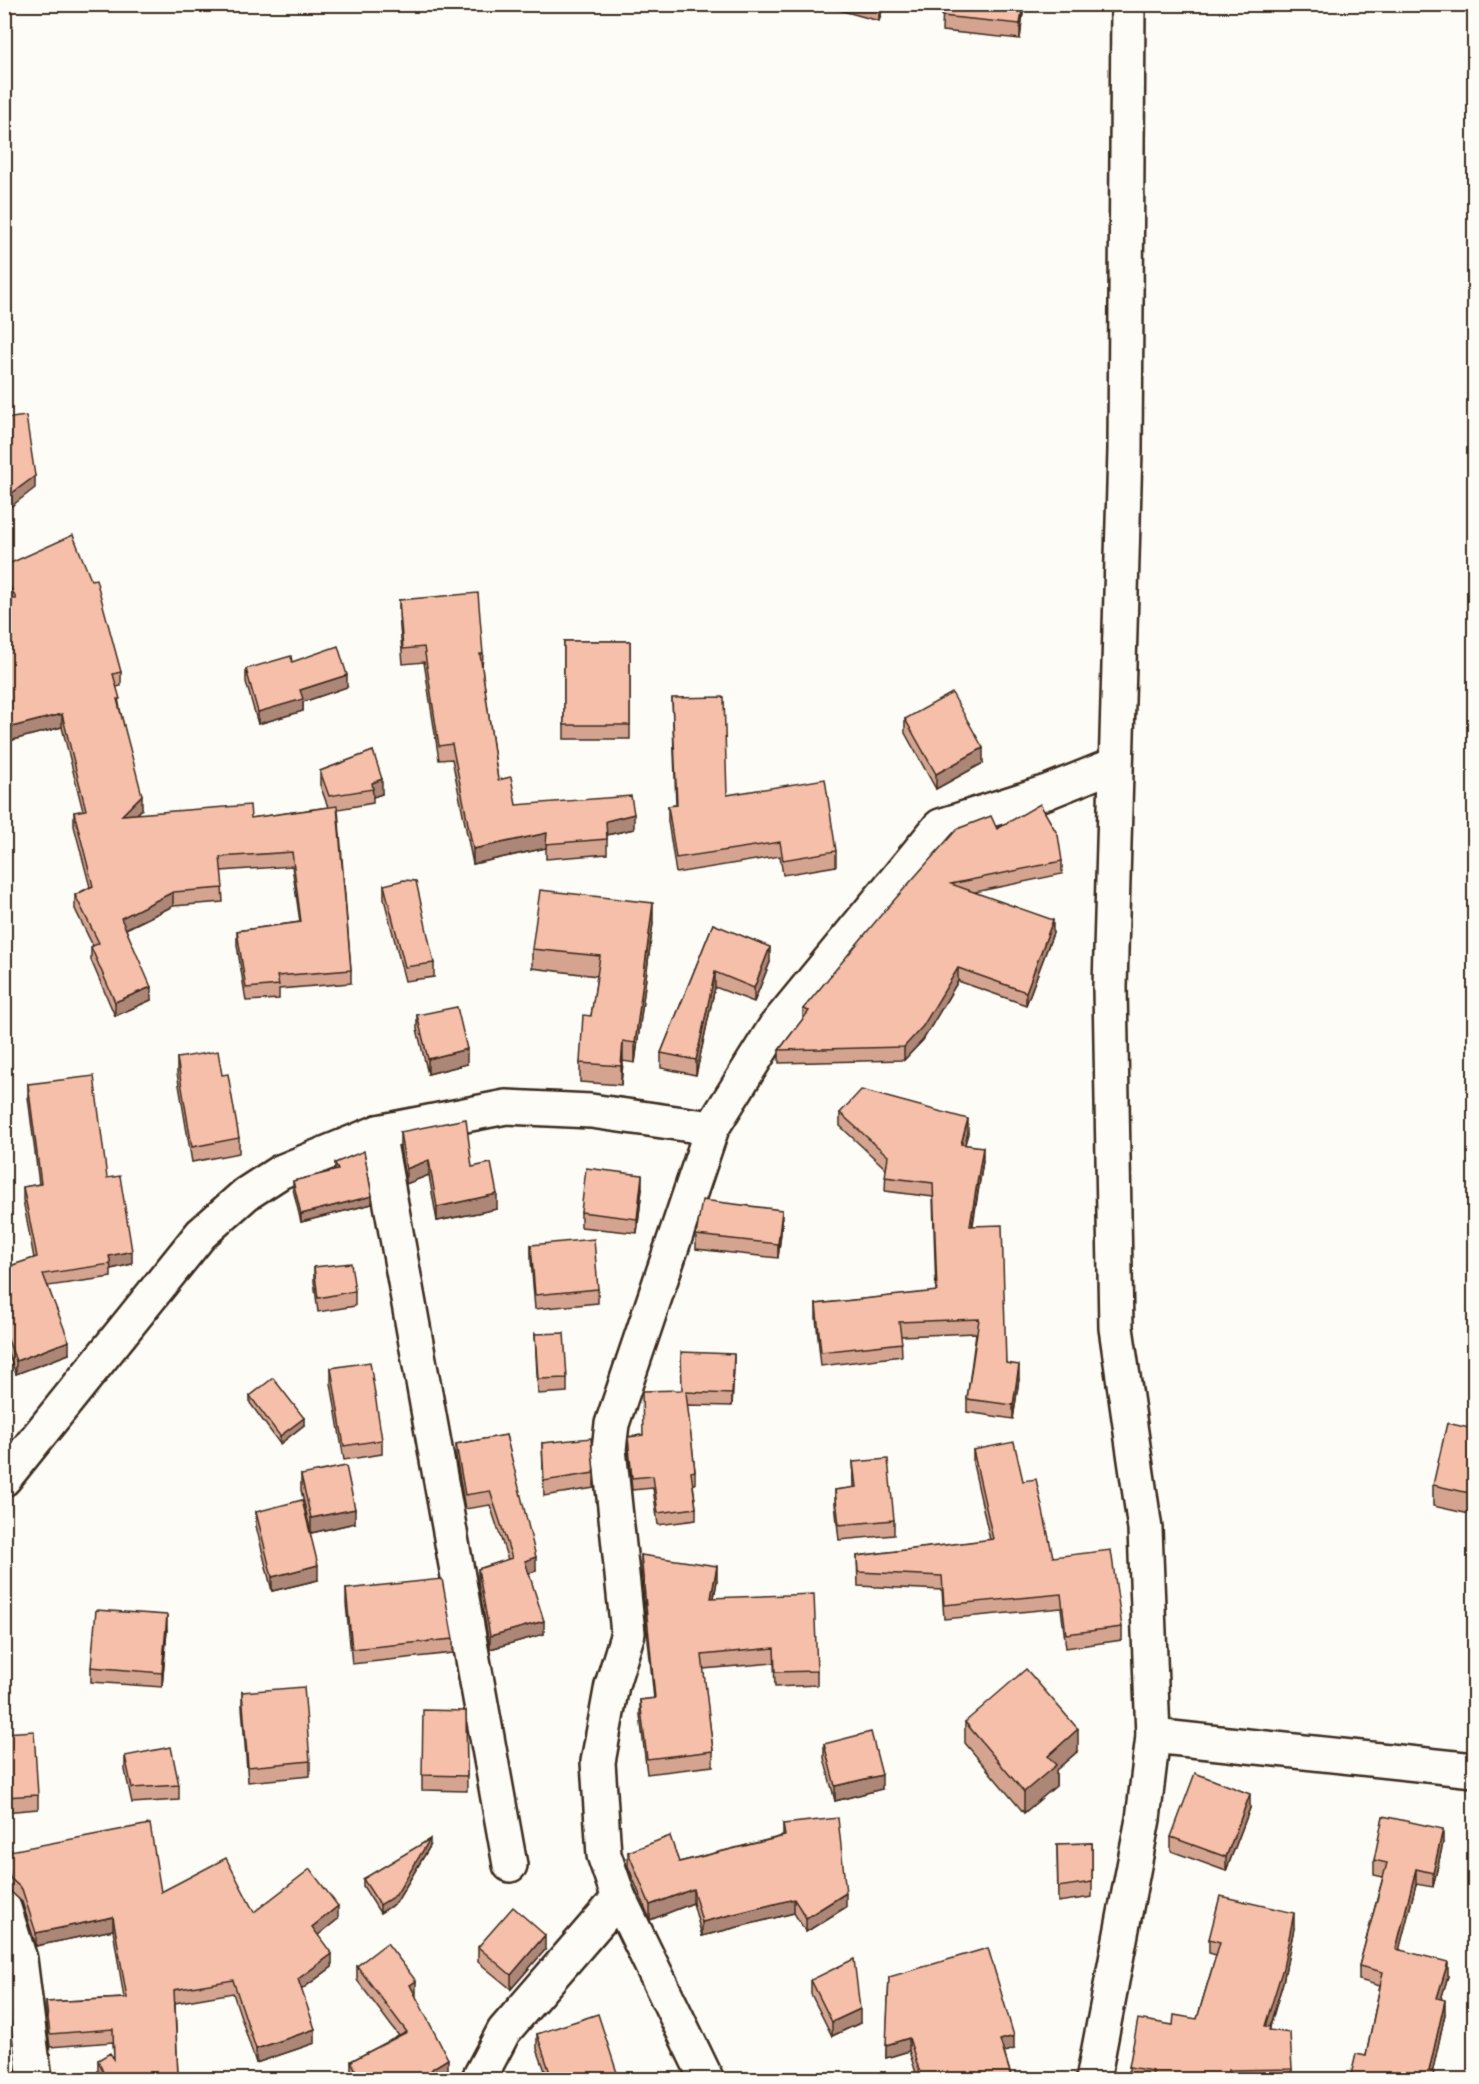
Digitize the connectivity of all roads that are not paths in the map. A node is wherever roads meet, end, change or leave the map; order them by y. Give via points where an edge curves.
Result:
1 (1128, 4) edge
2 (1114, 765) junction
3 (712, 1128) junction
4 (378, 1132) junction
5 (4, 1479) edge
6 (1153, 1736) junction
7 (1474, 1770) edge
8 (510, 1865) dead end
9 (619, 1898) junction
10 (4, 1908) edge
11 (35, 2079) edge
12 (478, 2079) edge
13 (707, 2079) edge
14 (1093, 2079) edge

1 - 2 street via 1125,450
2 - 3 street via 1047,792 940,826 775,1027
2 - 6 street via 1110,987 1116,1328 1144,1529
3 - 4 street via 591,1111 506,1107
3 - 9 street via 612,1424 609,1449 628,1633 612,1685 598,1762 604,1856
4 - 5 street via 280,1172 246,1194 201,1234
4 - 8 street
6 - 7 street
6 - 14 street via 1143,1820
9 - 12 street via 510,2024
9 - 13 street
10 - 11 street via 20,1959

